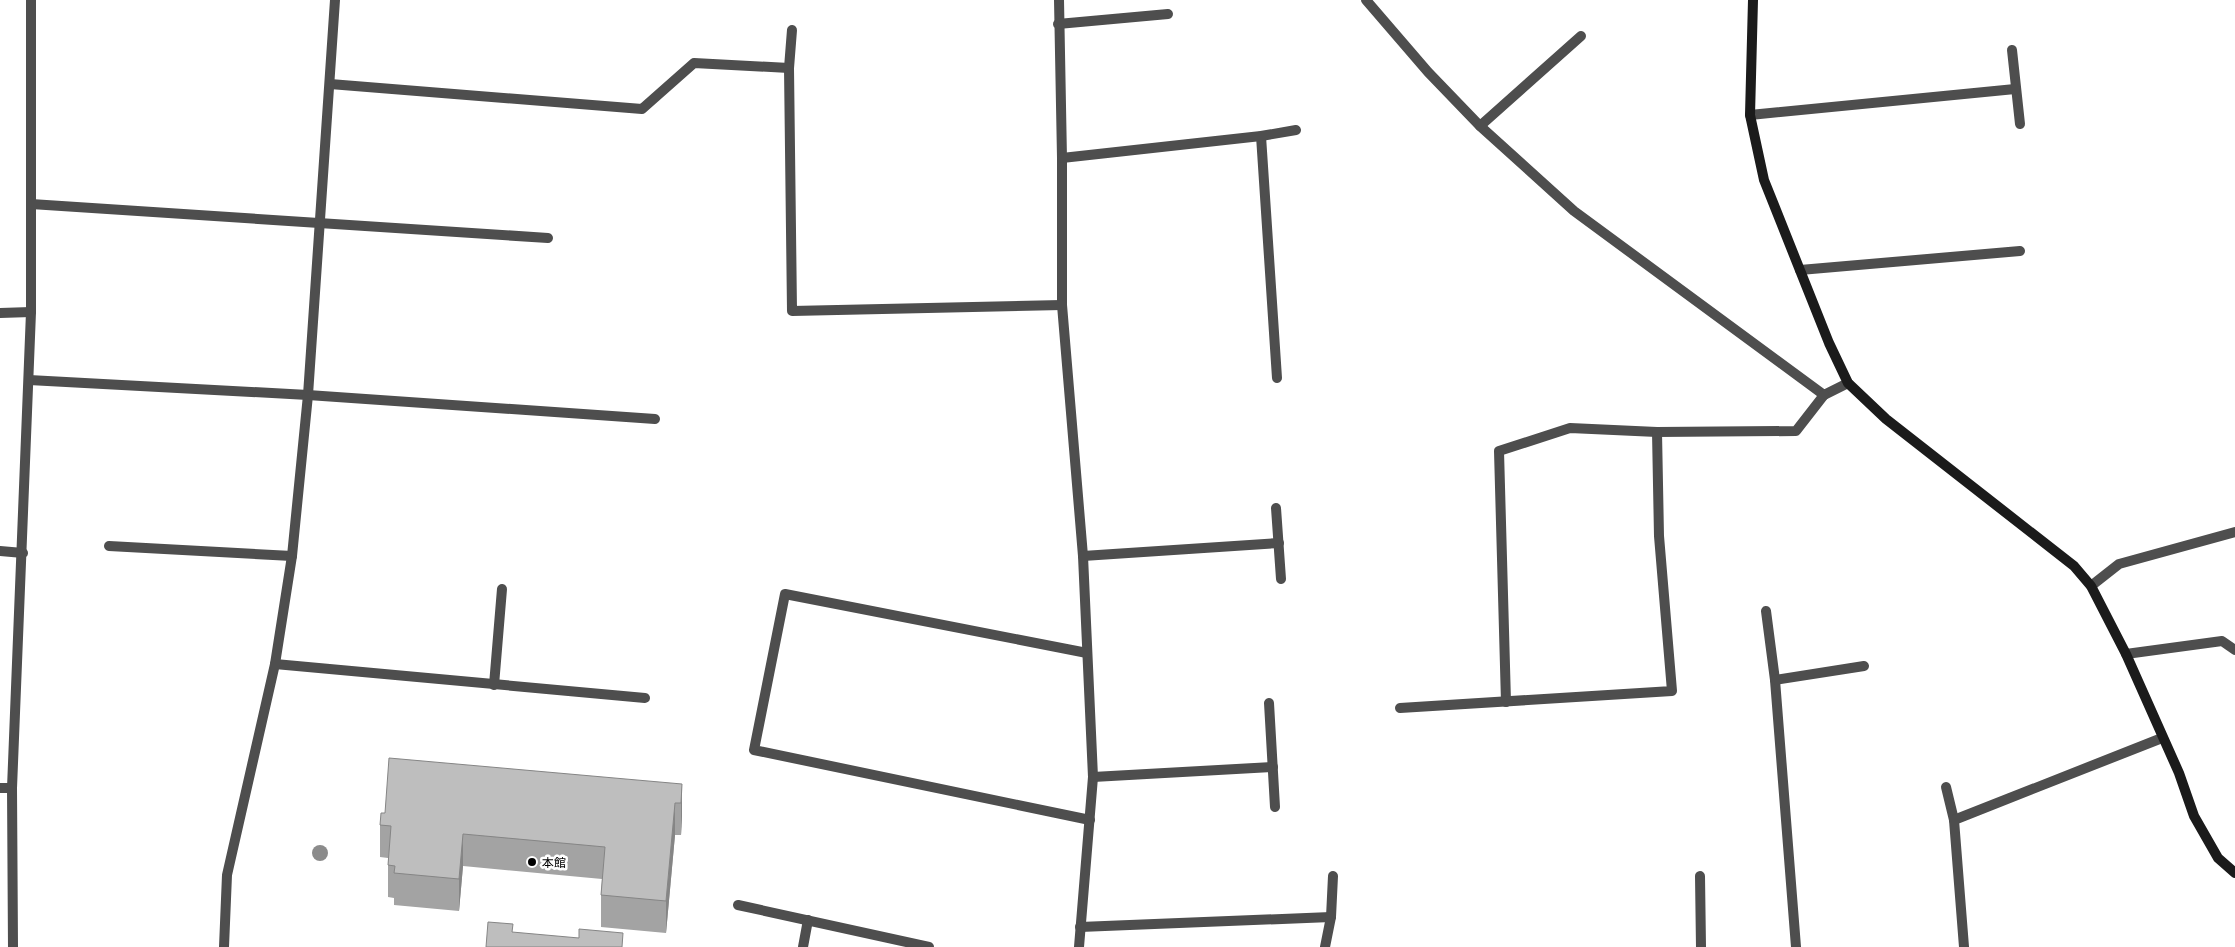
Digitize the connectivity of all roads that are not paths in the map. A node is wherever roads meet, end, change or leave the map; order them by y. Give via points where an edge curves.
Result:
1 (32, 0) edge
2 (335, 0) edge
3 (1059, 0) edge
4 (1366, 0) edge
5 (1752, 0) edge
6 (1168, 14) dead end
7 (1058, 24) junction
8 (792, 30) dead end
9 (1581, 36) dead end
10 (2012, 50) dead end
11 (789, 68) junction
12 (330, 84) junction
13 (2015, 89) junction
14 (1750, 115) junction
15 (2020, 124) dead end
16 (1480, 126) junction
17 (1296, 130) dead end
18 (1261, 136) junction
19 (1062, 158) junction
20 (31, 204) junction
21 (320, 222) junction
22 (548, 238) dead end
23 (2020, 251) dead end
24 (1800, 270) junction
25 (1062, 305) junction
26 (31, 312) junction
27 (0, 313) edge
28 (1277, 378) dead end
29 (29, 380) junction
30 (1848, 383) junction
31 (308, 395) junction
32 (1824, 395) junction
33 (655, 419) dead end
34 (1657, 432) junction
35 (1276, 508) dead end
36 (2235, 532) edge
37 (1278, 543) junction
38 (109, 546) dead end
39 (0, 551) edge
40 (23, 553) junction
41 (292, 556) junction
42 (1083, 556) junction
43 (1281, 578) dead end
44 (2091, 586) junction
45 (502, 589) dead end
46 (1766, 611) dead end
47 (2235, 650) edge
48 (1087, 653) junction
49 (2126, 654) junction
50 (275, 664) junction
51 (1864, 666) dead end
52 (1775, 680) junction
53 (494, 684) junction
54 (645, 698) dead end
55 (1506, 702) junction
56 (1269, 703) dead end
57 (1400, 708) dead end
58 (2162, 738) junction
59 (1272, 767) junction
60 (1093, 777) junction
61 (1946, 787) dead end
62 (0, 788) edge
63 (12, 788) junction
64 (1276, 807) dead end
65 (1090, 820) junction
66 (1954, 820) junction
67 (2235, 873) edge
68 (1333, 876) dead end
69 (1700, 876) dead end
70 (738, 906) dead end
71 (1331, 916) junction
72 (808, 920) junction
73 (1080, 927) junction
74 (13, 947) edge
75 (224, 947) edge
76 (803, 947) edge
77 (930, 947) edge
78 (1079, 947) edge
79 (1324, 947) edge
80 (1701, 947) edge
81 (1796, 947) edge
82 (1964, 947) edge

1 - 20 street
2 - 12 street
3 - 7 street
4 - 16 street
5 - 14 street
6 - 7 street
7 - 19 street
8 - 11 street
9 - 16 street
10 - 13 street
11 - 12 street via 694,62 642,109
11 - 25 street via 792,311
12 - 21 street
13 - 14 street
13 - 15 street
14 - 24 street via 1764,180
16 - 32 street via 1574,211
17 - 18 street
18 - 19 street
18 - 28 street
19 - 25 street
20 - 21 street
20 - 26 street
21 - 22 street
21 - 31 street
23 - 24 street
24 - 30 street
25 - 42 street
26 - 27 street
26 - 29 street
29 - 31 street
29 - 40 street
30 - 32 street
30 - 44 street via 1886,419 2074,566
31 - 33 street
31 - 41 street
32 - 34 street via 1796,430
34 - 55 street via 1570,428 1499,451
34 - 55 street via 1659,536 1672,691
35 - 37 street
36 - 44 street via 2120,564
37 - 42 street
37 - 43 street
38 - 41 street
39 - 40 street
40 - 63 street
41 - 50 street
42 - 48 street
44 - 49 street
45 - 53 street
46 - 52 street
47 - 49 street via 2222,641
48 - 60 street
48 - 65 street via 785,594 754,750
49 - 58 street
50 - 53 street
50 - 75 street via 227,875
51 - 52 street
52 - 81 street
53 - 54 street
55 - 57 street
56 - 59 street
58 - 66 street
58 - 67 street via 2194,816 2218,858
59 - 60 street
59 - 64 street
60 - 65 street
61 - 66 street
62 - 63 street
63 - 74 street
65 - 73 street
66 - 82 street
68 - 71 street
69 - 80 street
70 - 72 street
71 - 73 street
71 - 79 street
72 - 76 street
72 - 77 street
73 - 78 street

